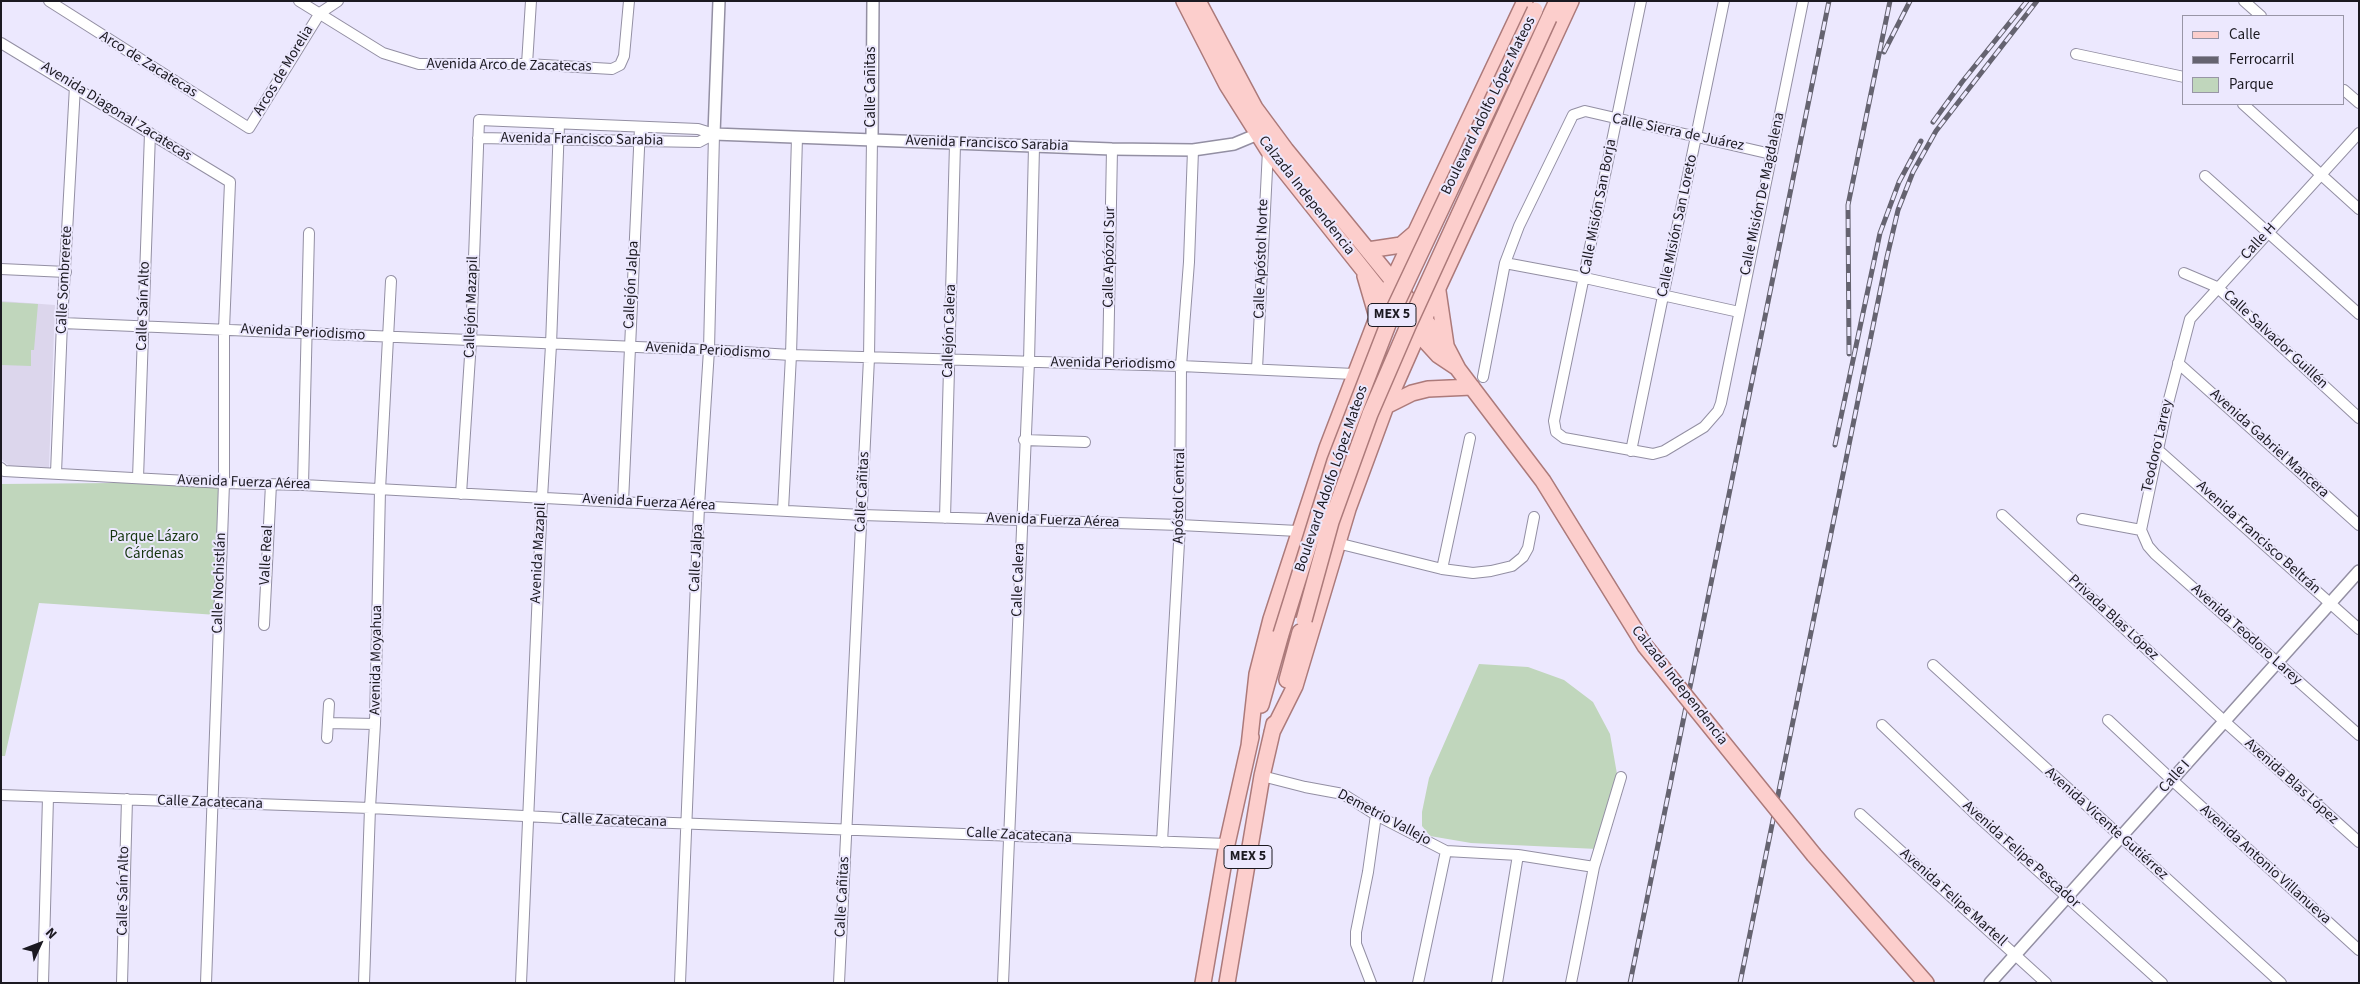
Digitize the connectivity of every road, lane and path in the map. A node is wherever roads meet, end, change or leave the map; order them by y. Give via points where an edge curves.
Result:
1 (48, 1) edge
2 (299, 1) edge
3 (338, 1) edge
4 (531, 1) edge
5 (629, 1) edge
6 (719, 1) edge
7 (873, 1) edge
8 (1184, 1) edge
9 (1198, 1) edge
10 (1557, 1) edge
11 (1570, 1) edge
12 (1641, 1) edge
13 (1724, 1) edge
14 (1803, 1) edge
15 (2244, 1) edge
16 (1533, 4) edge
17 (320, 13) junction
18 (2260, 15) edge
19 (1, 43) edge
20 (2076, 54) dead end
21 (527, 64) junction
22 (2182, 77) edge
23 (75, 86) junction
24 (2345, 91) edge
25 (2359, 103) edge
26 (2244, 105) edge
27 (479, 120) joint
28 (1616, 120) junction
29 (559, 124) junction
30 (640, 127) junction
31 (249, 128) joint
32 (150, 133) junction
33 (2359, 133) edge
34 (714, 134) junction
35 (1258, 134) junction
36 (797, 137) junction
37 (1696, 137) junction
38 (478, 138) junction
39 (559, 139) junction
40 (872, 139) junction
41 (639, 141) junction
42 (955, 144) junction
43 (1034, 147) junction
44 (1112, 149) junction
45 (1193, 150) junction
46 (1268, 150) junction
47 (1771, 154) junction
48 (2320, 175) junction
49 (2205, 176) dead end
50 (230, 182) joint
51 (2359, 209) edge
52 (2269, 231) junction
53 (1416, 232) junction
54 (309, 233) dead end
55 (1368, 250) junction
56 (1505, 263) junction
57 (1362, 268) junction
58 (1, 269) edge
59 (66, 272) junction
60 (2184, 273) dead end
61 (1585, 278) junction
62 (1393, 280) junction
63 (391, 282) dead end
64 (2217, 287) junction
65 (1438, 288) junction
66 (1664, 295) junction
67 (1385, 298) junction
68 (1739, 312) junction
69 (2359, 314) edge
70 (1377, 317) junction
71 (1425, 319) junction
72 (62, 323) junction
73 (144, 326) junction
74 (224, 329) junction
75 (308, 332) junction
76 (1418, 334) junction
77 (387, 336) junction
78 (471, 341) junction
79 (551, 345) junction
80 (1446, 346) junction
81 (629, 348) junction
82 (709, 350) junction
83 (791, 356) junction
84 (869, 358) junction
85 (950, 358) junction
86 (1029, 362) junction
87 (2178, 363) junction
88 (1108, 364) junction
89 (1181, 366) junction
90 (1258, 369) junction
91 (1458, 369) junction
92 (1354, 374) junction
93 (1477, 382) junction
94 (1386, 406) junction
95 (1554, 413) joint
96 (2359, 418) edge
97 (1470, 438) dead end
98 (1024, 440) junction
99 (1085, 442) dead end
100 (2157, 449) junction
101 (1631, 451) junction
102 (1, 468) edge
103 (56, 473) junction
104 (138, 478) junction
105 (224, 483) junction
106 (271, 484) junction
107 (303, 485) junction
108 (380, 490) junction
109 (461, 494) junction
110 (542, 498) junction
111 (624, 502) junction
112 (699, 506) junction
113 (783, 510) junction
114 (862, 515) junction
115 (2002, 515) dead end
116 (1534, 517) dead end
117 (945, 518) junction
118 (2082, 519) dead end
119 (1022, 520) junction
120 (2359, 524) edge
121 (1180, 525) junction
122 (2141, 530) junction
123 (1298, 532) junction
124 (1337, 543) junction
125 (1442, 569) junction
126 (2359, 571) edge
127 (2330, 603) junction
128 (264, 625) dead end
129 (2359, 629) edge
130 (2277, 662) junction
131 (1932, 665) dead end
132 (330, 704) dead end
133 (2108, 720) dead end
134 (2224, 721) junction
135 (328, 723) junction
136 (375, 724) junction
137 (1882, 725) dead end
138 (1272, 732) junction
139 (2359, 735) edge
140 (327, 738) dead end
141 (1249, 746) junction
142 (1262, 776) junction
143 (1621, 777) dead end
144 (2172, 780) junction
145 (1, 795) edge
146 (48, 797) junction
147 (127, 799) junction
148 (212, 803) junction
149 (370, 808) junction
150 (1860, 814) dead end
151 (1376, 815) junction
152 (527, 818) junction
153 (685, 823) junction
154 (846, 830) junction
155 (1008, 835) junction
156 (2121, 836) junction
157 (1162, 842) junction
158 (2359, 842) edge
159 (1228, 844) junction
160 (1446, 850) junction
161 (1518, 855) junction
162 (1594, 867) junction
163 (2067, 897) junction
164 (2359, 950) edge
165 (2015, 955) junction
166 (43, 983) edge
167 (122, 983) edge
168 (206, 983) edge
169 (364, 983) edge
170 (521, 983) edge
171 (680, 983) edge
172 (839, 983) edge
173 (1003, 983) edge
174 (1203, 983) edge
175 (1227, 983) edge
176 (1371, 983) edge
177 (1418, 983) edge
178 (1497, 983) edge
179 (1571, 983) edge
180 (1926, 983) edge
181 (1990, 983) edge
182 (2046, 983) edge
183 (2162, 983) edge
184 (2281, 983) edge

1 - 31 street, Arco de Zacatecas
2 - 17 street
3 - 17 street
4 - 21 street
5 - 21 street, Avenida Arco de Zacatecas via 624,56 620,65 612,69
6 - 34 street
7 - 40 street, Calle Cañitas
8 - 35 main road, Calzada Independencia via 1227,85
9 - 55 main road, Calzada Independencia via 1255,108
10 - 138 main road, Boulevard Adolfo López Mateos / MEX 5, bridge via 1370,414 1331,522
11 - 65 main road
12 - 28 street, Calle Misión San Borja
13 - 37 street, Calle Misión San Loreto
14 - 47 street, Calle Misión De Magdalena
15 - 18 street
16 - 53 main road
16 - 141 main road, Boulevard Adolfo López Mateos / MEX 5, bridge via 1394,309 1335,461
17 - 21 street, Avenida Arco de Zacatecas via 383,52 419,64
17 - 31 street, Arcos de Morelia
19 - 23 street, Avenida Diagonal Zacatecas
20 - 22 street
23 - 32 street, Avenida Diagonal Zacatecas
23 - 59 street, Calle Sombrerete
24 - 25 street
26 - 48 street
27 - 29 street, Avenida Francisco Sarabia
27 - 38 street, Callejón Mazapil
28 - 37 street, Calle Sierra de Juárez
28 - 56 street, Calle Sierra de Juárez via 1585,111 1570,118
28 - 61 street, Calle Misión San Borja
29 - 30 street, Avenida Francisco Sarabia
29 - 39 street, Avenida Mazapil
30 - 34 street, Avenida Francisco Sarabia via 698,129
30 - 41 street, Callejón Jalpa
32 - 50 street, Avenida Diagonal Zacatecas
32 - 73 street, Calle Saín Alto
33 - 48 street, Calle H
34 - 36 street, Avenida Francisco Sarabia
34 - 41 street, Avenida Francisco Sarabia via 699,142
34 - 82 street, Calle Jalpa
35 - 45 street, Avenida Francisco Sarabia via 1234,144
35 - 46 main road, Calzada Independencia
36 - 40 street, Avenida Francisco Sarabia
36 - 83 street
37 - 47 street, Calle Sierra de Juárez
37 - 66 street, Calle Misión San Loreto
38 - 39 street, Avenida Francisco Sarabia
38 - 78 street, Callejón Mazapil
39 - 41 street, Avenida Francisco Sarabia
39 - 79 street, Avenida Mazapil
40 - 42 street, Avenida Francisco Sarabia
40 - 84 street, Calle Cañitas
41 - 81 street, Callejón Jalpa
42 - 43 street, Avenida Francisco Sarabia
42 - 85 street, Callejón Calera
43 - 44 street, Avenida Francisco Sarabia
43 - 86 street, Calle Calera
44 - 45 street, Avenida Francisco Sarabia
44 - 88 street, Calle Apózol Sur
45 - 89 street, Apóstol Central
46 - 57 main road, Calzada Independencia
46 - 90 street, Calle Apóstol Norte
47 - 68 street, Calle Misión De Magdalena
48 - 51 street
48 - 52 street, Calle H
49 - 52 street
50 - 74 street, Calle Nochistlán
52 - 64 street, Calle H
52 - 69 street
53 - 55 main road via 1400,244
53 - 62 main road
54 - 75 street
55 - 62 main road, Calzada Independencia
56 - 61 street
56 - 93 street
57 - 67 main road, Calzada Independencia
57 - 70 main road
58 - 59 street
59 - 72 street, Calle Sombrerete
60 - 64 street, Calle Salvador Guillén
61 - 66 street
61 - 95 street, Calle Misión San Borja
62 - 67 main road
62 - 71 main road, Calzada Independencia
63 - 77 street, Avenida Moyahua
64 - 87 street, Calle H via 2190,320
64 - 96 street, Calle Salvador Guillén
65 - 71 main road
65 - 80 main road
66 - 68 street
66 - 101 street, Calle Misión San Loreto
67 - 70 main road
67 - 76 main road, Calzada Independencia
68 - 101 street, Calle Misión De Magdalena via 1718,411 1704,427 1659,454
70 - 92 main road
71 - 76 main road
71 - 80 main road, Calzada Independencia
72 - 73 street, Avenida Periodismo
72 - 103 street, Calle Sombrerete
73 - 74 street, Avenida Periodismo
73 - 104 street, Calle Saín Alto
74 - 75 street, Avenida Periodismo
74 - 105 street, Calle Nochistlán
75 - 77 street, Avenida Periodismo
75 - 107 street
76 - 91 main road, Calzada Independencia
76 - 94 main road
77 - 78 street, Avenida Periodismo
77 - 108 street, Avenida Moyahua
78 - 79 street, Avenida Periodismo
78 - 109 street, Callejón Mazapil
79 - 81 street, Avenida Periodismo
79 - 110 street, Avenida Mazapil
80 - 91 main road, Calzada Independencia
81 - 82 street, Avenida Periodismo
81 - 111 street, Callejón Jalpa
82 - 83 street, Avenida Periodismo
82 - 112 street, Calle Jalpa
83 - 84 street, Avenida Periodismo
83 - 113 street
84 - 85 street, Avenida Periodismo
84 - 114 street, Calle Cañitas
85 - 86 street, Avenida Periodismo
85 - 117 street, Callejón Calera
86 - 88 street, Avenida Periodismo
86 - 98 street, Calle Calera
87 - 100 street, Teodoro Larrey
87 - 120 street, Avenida Gabriel Mancera
88 - 89 street, Avenida Periodismo
89 - 90 street, Avenida Periodismo
89 - 121 street, Apóstol Central
90 - 92 street, Avenida Periodismo
91 - 93 main road, Calzada Independencia
92 - 123 main road
93 - 94 main road via 1412,393
93 - 180 main road, Calzada Independencia, bridge via 1543,481 1645,646 1814,855
94 - 124 main road
95 - 101 street, Calle Misión De Magdalena via 1554,428 1564,438
97 - 125 street
98 - 99 street
98 - 119 street, Calle Calera
100 - 122 street, Teodoro Larrey
100 - 127 street, Avenida Francisco Beltrán
102 - 103 street, Avenida Fuerza Aérea via 4,471
103 - 104 street, Avenida Fuerza Aérea
104 - 105 street, Avenida Fuerza Aérea
105 - 106 street, Avenida Fuerza Aérea
105 - 148 street, Calle Nochistlán
106 - 107 street, Avenida Fuerza Aérea
106 - 128 street, Valle Real
107 - 108 street, Avenida Fuerza Aérea
108 - 109 street, Avenida Fuerza Aérea
108 - 136 street, Avenida Moyahua
109 - 110 street, Avenida Fuerza Aérea
110 - 111 street, Avenida Fuerza Aérea
110 - 152 street, Avenida Mazapil
111 - 112 street, Avenida Fuerza Aérea
112 - 113 street, Avenida Fuerza Aérea
112 - 153 street, Calle Jalpa
113 - 114 street, Avenida Fuerza Aérea
114 - 117 street, Avenida Fuerza Aérea
114 - 154 street, Calle Cañitas
115 - 134 street, Privada Blas López
116 - 125 street via 1528,548 1512,566 1472,573
117 - 119 street, Avenida Fuerza Aérea
118 - 122 street
119 - 121 street, Avenida Fuerza Aérea
119 - 155 street, Calle Calera
121 - 123 street, Avenida Fuerza Aérea
121 - 157 street, Apóstol Central
122 - 130 street, Avenida Teodoro Larey via 2155,554
123 - 141 main road via 1257,674
124 - 125 street
124 - 138 main road via 1295,686
126 - 127 street, Calle I
127 - 129 street, Avenida Francisco Beltrán
127 - 130 street, Calle I
130 - 134 street, Calle I
130 - 139 street, Avenida Teodoro Larey
131 - 156 street, Avenida Vicente Gutiérrez
132 - 135 street
133 - 144 street, Avenida Antonio Villanueva
134 - 144 street, Calle I
134 - 158 street, Avenida Blas López
135 - 136 street
135 - 140 street
136 - 149 street, Avenida Moyahua
137 - 163 street, Avenida Felipe Pescador
138 - 142 main road, Boulevard Adolfo López Mateos / MEX 5
141 - 159 main road, Boulevard Adolfo López Mateos / MEX 5
142 - 151 street, Demetrio Vallejo via 1343,794
142 - 175 main road, Boulevard Adolfo López Mateos / MEX 5
143 - 162 street
144 - 156 street, Calle I
144 - 164 street, Avenida Antonio Villanueva
145 - 146 street, Calle Zacatecana
146 - 147 street, Calle Zacatecana
146 - 166 street
147 - 148 street, Calle Zacatecana
147 - 167 street, Calle Saín Alto
148 - 149 street, Calle Zacatecana
148 - 168 street, Calle Nochistlán
149 - 152 street, Calle Zacatecana
149 - 169 street, Avenida Moyahua
150 - 165 street, Avenida Felipe Martell
151 - 160 street, Demetrio Vallejo
151 - 176 street via 1356,932 1356,944
152 - 153 street, Calle Zacatecana
152 - 170 street, Avenida Mazapil
153 - 154 street, Calle Zacatecana
153 - 171 street, Calle Jalpa
154 - 155 street, Calle Zacatecana
154 - 172 street, Calle Cañitas
155 - 157 street, Calle Zacatecana
155 - 173 street, Calle Calera
156 - 163 street, Calle I
156 - 184 street, Avenida Vicente Gutiérrez
157 - 159 street, Calle Zacatecana
159 - 174 main road, Boulevard Adolfo López Mateos / MEX 5
160 - 161 street, Demetrio Vallejo
160 - 177 street, Demetrio Vallejo
161 - 162 street, Demetrio Vallejo
161 - 178 street
162 - 179 street
163 - 165 street, Calle I
163 - 183 street, Avenida Felipe Pescador
165 - 181 street, Calle I
165 - 182 street, Avenida Felipe Martell

